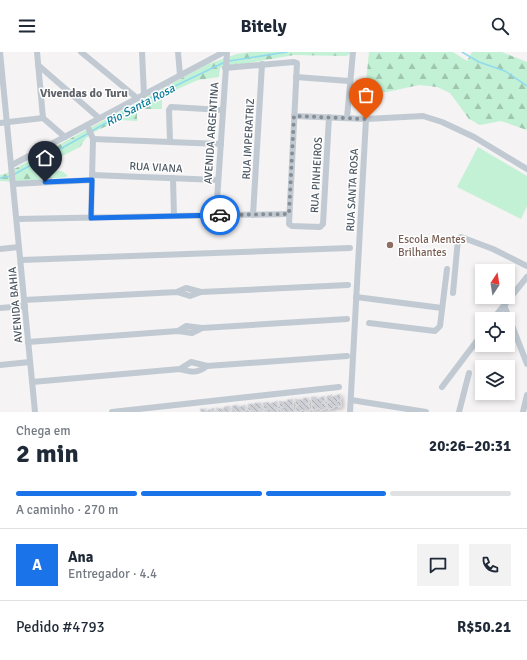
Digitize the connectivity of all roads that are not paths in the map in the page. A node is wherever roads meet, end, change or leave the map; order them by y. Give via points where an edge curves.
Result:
1 (0, 52) edge
2 (37, 52) edge
3 (81, 52) edge
4 (178, 52) edge
5 (353, 52) edge
6 (140, 53) edge
7 (226, 53) edge
8 (262, 64) junction
9 (38, 65) junction
10 (226, 67) junction
11 (180, 75) junction
12 (1, 77) edge
13 (296, 77) junction
14 (349, 81) junction
15 (144, 95) junction
16 (137, 98) junction
17 (223, 110) junction
18 (294, 116) junction
19 (329, 117) junction
20 (43, 118) junction
21 (99, 118) junction
22 (347, 118) junction
23 (366, 119) junction
24 (7, 122) junction
25 (0, 123) edge
26 (88, 126) junction
27 (65, 137) junction
28 (93, 138) junction
29 (170, 142) junction
30 (221, 144) junction
31 (12, 168) junction
32 (527, 169) edge
33 (92, 178) junction
34 (173, 178) junction
35 (218, 180) junction
36 (13, 182) junction
37 (289, 214) junction
38 (216, 215) junction
39 (253, 215) junction
40 (174, 216) junction
41 (91, 218) junction
42 (17, 219) junction
43 (19, 247) junction
44 (350, 248) dead end
45 (0, 249) edge
46 (23, 259) junction
47 (527, 266) edge
48 (448, 269) dead end
49 (527, 277) edge
50 (348, 285) dead end
51 (515, 291) edge
52 (453, 293) dead end
53 (356, 298) junction
54 (26, 302) junction
55 (504, 304) joint
56 (0, 308) edge
57 (442, 308) junction
58 (499, 312) edge
59 (347, 320) dead end
60 (369, 323) dead end
61 (31, 342) junction
62 (475, 343) edge
63 (347, 356) dead end
64 (30, 362) junction
65 (527, 364) edge
66 (0, 365) edge
67 (207, 366) junction
68 (180, 369) junction
69 (469, 373) dead end
70 (34, 382) junction
71 (339, 387) dead end
72 (442, 387) dead end
73 (527, 395) edge
74 (351, 400) junction
75 (35, 412) edge
76 (112, 412) edge
77 (350, 412) edge
78 (426, 412) edge
79 (459, 412) edge
80 (523, 412) edge

1 - 12 street, AVENIDA BAHIA
2 - 9 street
3 - 16 street
4 - 11 street
5 - 14 street
6 - 15 street
7 - 10 street, AVENIDA ARGENTINA
7 - 11 street
8 - 10 street
8 - 13 street via 294,62 297,64
8 - 39 street, RUA IMPERATRIZ
9 - 20 street
9 - 21 street
10 - 17 street, AVENIDA ARGENTINA
11 - 15 street
12 - 24 street, AVENIDA BAHIA
13 - 14 street
13 - 18 street
14 - 22 street
15 - 16 street
16 - 21 street
17 - 29 street via 174,106 170,108
17 - 30 street, AVENIDA ARGENTINA
18 - 19 street
18 - 37 street
19 - 22 street
19 - 37 street, RUA PINHEIROS via 323,224 290,226
20 - 24 street
20 - 27 street
21 - 26 street
22 - 23 street
23 - 32 street via 415,115 432,118 474,137
23 - 53 street, RUA SANTA ROSA
24 - 25 street
24 - 31 street, AVENIDA BAHIA
26 - 27 street
26 - 28 street
27 - 31 street
28 - 29 street
28 - 33 street
29 - 30 street
30 - 35 street, AVENIDA ARGENTINA
31 - 36 street, AVENIDA BAHIA
33 - 34 street, RUA VIANA
33 - 36 street, RUA VIANA
33 - 41 street
34 - 35 street, RUA VIANA
34 - 40 street
35 - 38 street, AVENIDA ARGENTINA
36 - 42 street, AVENIDA BAHIA
37 - 39 street
38 - 39 street
38 - 40 street
40 - 41 street
41 - 42 street
42 - 43 street, AVENIDA BAHIA
43 - 45 street
43 - 46 street, AVENIDA BAHIA
44 - 46 street
46 - 54 street, AVENIDA BAHIA
47 - 52 street via 463,236 459,238
48 - 57 street
49 - 51 street
50 - 54 street via 201,292 190,296 177,292
53 - 57 street
53 - 74 street, RUA SANTA ROSA
54 - 56 street
54 - 61 street, AVENIDA BAHIA
55 - 58 street
55 - 65 street
57 - 60 street via 440,326 435,331
59 - 61 street via 202,328 186,326 178,331
61 - 64 street, AVENIDA BAHIA
62 - 72 street
63 - 67 street
64 - 66 street
64 - 70 street, AVENIDA BAHIA
67 - 68 street via 192,362
67 - 68 street via 193,373
68 - 70 street
69 - 79 street
70 - 75 street, AVENIDA BAHIA
71 - 76 street
73 - 80 street
74 - 77 street, RUA SANTA ROSA
74 - 78 street

